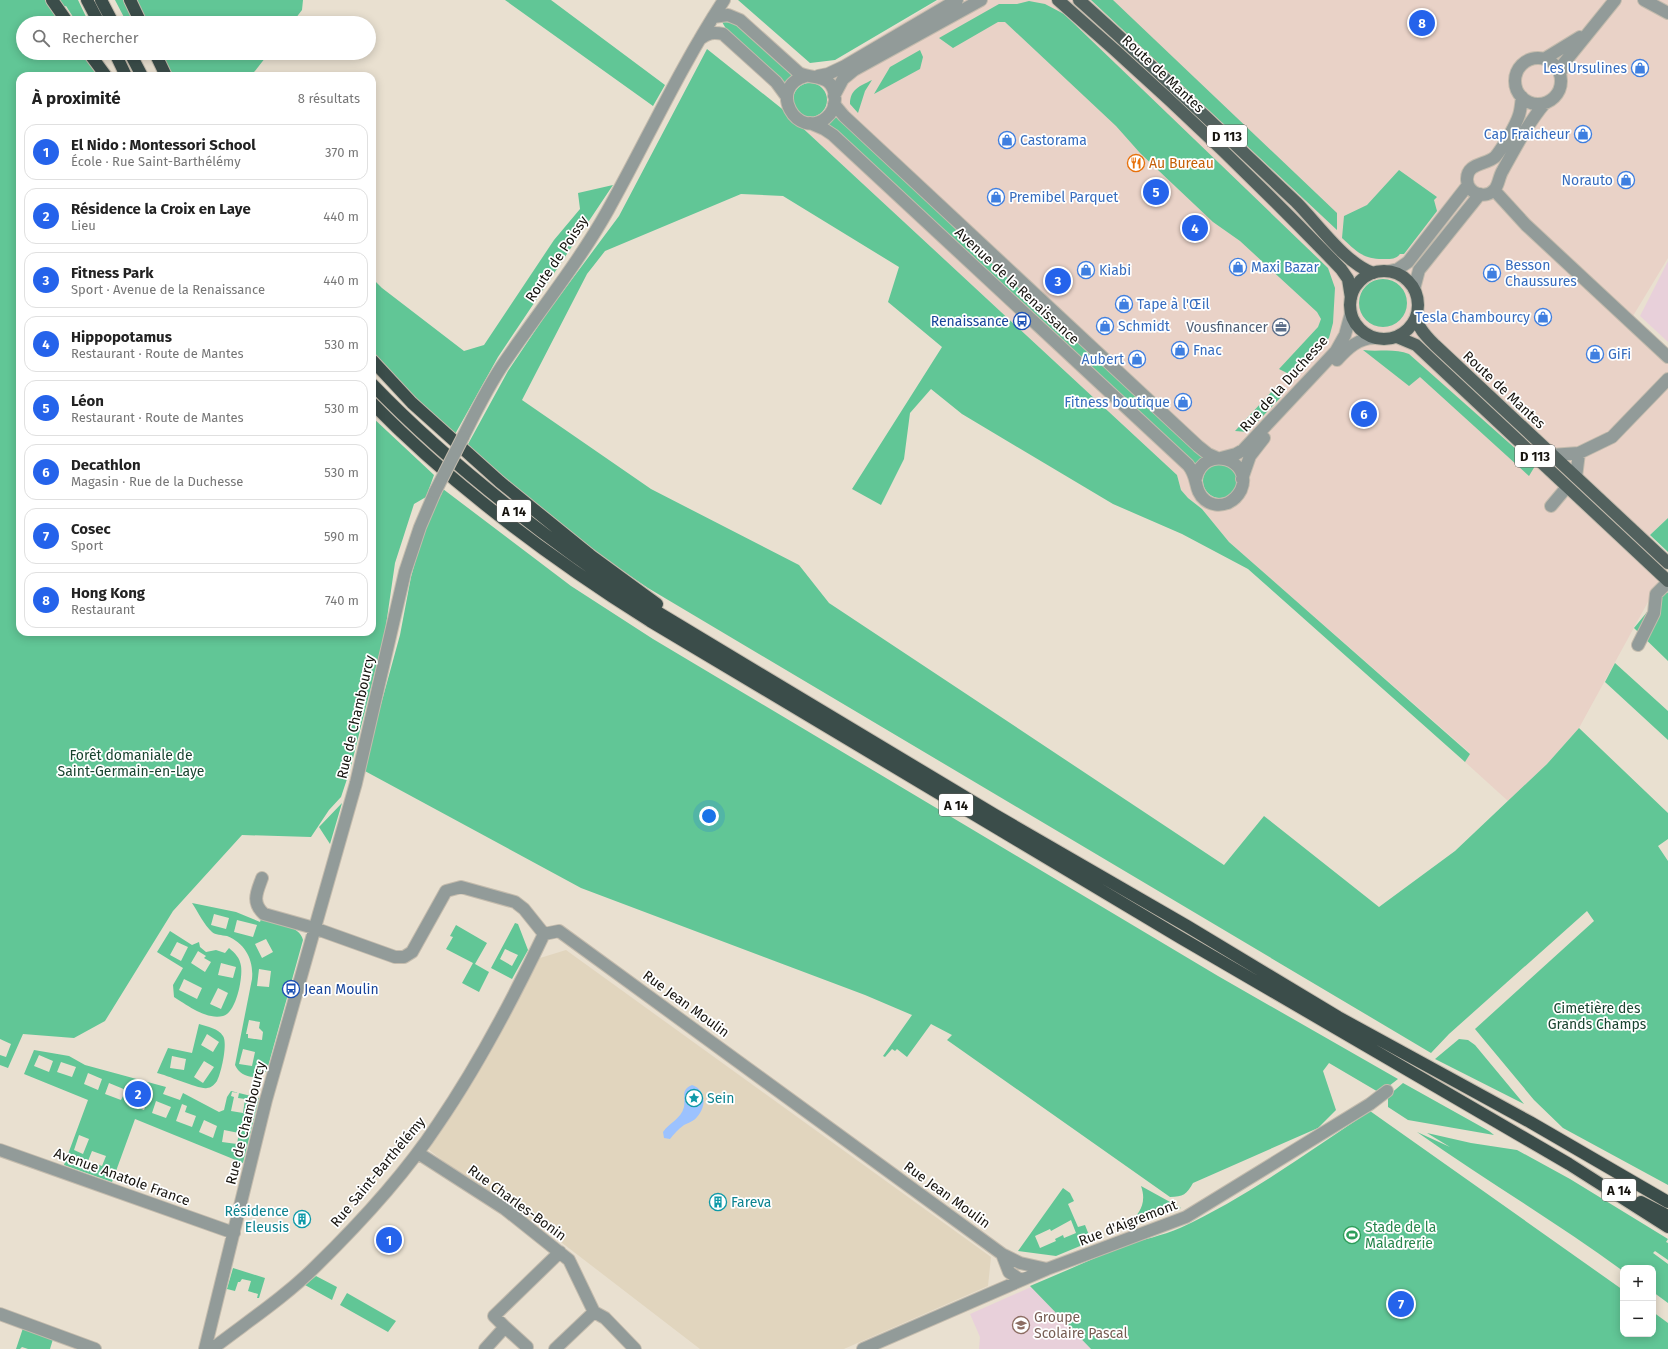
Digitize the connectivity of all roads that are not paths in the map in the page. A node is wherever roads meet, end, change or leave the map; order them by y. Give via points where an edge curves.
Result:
1 (52, 0) edge
2 (88, 0) edge
3 (101, 0) edge
4 (130, 0) edge
5 (724, 0) edge
6 (957, 0) edge
7 (981, 0) edge
8 (1058, 0) edge
9 (1079, 0) edge
10 (1615, 0) edge
11 (1644, 0) edge
12 (1668, 13) edge
13 (63, 16) edge
14 (96, 16) edge
15 (109, 16) edge
16 (138, 16) edge
17 (713, 17) junction
18 (1590, 31) junction
19 (700, 39) junction
20 (1544, 59) junction
21 (94, 60) edge
22 (118, 60) edge
23 (134, 60) edge
24 (158, 60) edge
25 (103, 72) edge
26 (124, 72) edge
27 (140, 72) edge
28 (164, 72) edge
29 (1560, 74) junction
30 (812, 76) junction
31 (787, 97) junction
32 (1522, 97) junction
33 (834, 100) junction
34 (1545, 103) junction
35 (810, 123) junction
36 (1468, 185) junction
37 (1494, 190) junction
38 (1480, 194) junction
39 (1390, 271) junction
40 (1374, 272) junction
41 (1414, 289) junction
42 (1351, 298) junction
43 (1351, 313) junction
44 (1417, 316) junction
45 (1397, 336) junction
46 (1376, 338) junction
47 (1668, 357) edge
48 (376, 364) edge
49 (1668, 379) edge
50 (376, 388) edge
51 (376, 407) edge
52 (1579, 453) junction
53 (1551, 455) junction
54 (1219, 458) junction
55 (1576, 477) junction
56 (1196, 478) junction
57 (1242, 479) junction
58 (1568, 487) junction
59 (436, 492) joint
60 (1551, 506) dead end
61 (1668, 563) edge
62 (1668, 581) edge
63 (671, 620) junction
64 (1638, 645) dead end
65 (262, 878) dead end
66 (314, 928) junction
67 (544, 934) junction
68 (1386, 1091) dead end
69 (1577, 1149) junction
70 (0, 1150) edge
71 (418, 1153) junction
72 (1569, 1164) junction
73 (1668, 1194) edge
74 (1668, 1202) edge
75 (1668, 1216) edge
76 (1668, 1227) edge
77 (234, 1233) junction
78 (560, 1252) junction
79 (1002, 1254) junction
80 (1020, 1263) junction
81 (1047, 1269) junction
82 (1016, 1278) junction
83 (594, 1312) junction
84 (0, 1314) edge
85 (505, 1327) junction
86 (527, 1347) dead end
87 (95, 1349) edge
88 (204, 1349) edge
89 (212, 1349) edge
90 (485, 1349) edge
91 (555, 1349) edge
92 (635, 1349) edge
93 (863, 1349) edge

1 - 13 highway
2 - 14 highway
3 - 15 highway
4 - 16 highway
5 - 17 street, Route de Poissy
6 - 30 street via 845,66 828,74
7 - 33 street via 854,70 843,79
8 - 42 main road, Route de Mantes / D 113 via 1094,30 1283,209 1342,269 1348,279
9 - 40 main road, Route de Mantes / D 113 via 1177,88 1307,213 1351,260 1363,269
10 - 18 street
11 - 12 street
17 - 19 street, Route de Poissy
17 - 30 street via 728,15 740,20 790,66
18 - 20 street
18 - 29 street via 1564,63
19 - 31 street via 716,32 723,34 776,82
19 - 59 street, Route de Poissy, bridge via 608,210 505,361 483,398
20 - 29 street via 1557,67
20 - 32 street via 1530,60 1519,68 1516,82
21 - 25 highway
22 - 26 highway
23 - 27 highway
24 - 28 highway
29 - 34 street via 1561,86 1558,92
30 - 31 street via 793,83
30 - 33 street via 830,85
31 - 35 street via 787,105 793,115 798,120
32 - 34 street via 1532,103
32 - 36 street via 1518,118 1500,150 1490,161 1472,168 1468,175
33 - 35 street via 830,114 824,119
33 - 54 street, Avenue de la Renaissance via 844,116 1198,446
34 - 37 street via 1502,171
35 - 56 street, Avenue de la Renaissance via 833,135 1188,465
36 - 38 street
36 - 39 street via 1408,262
37 - 38 street via 1489,194
37 - 47 street via 1526,225
38 - 41 street via 1419,270
39 - 40 main road
39 - 41 main road via 1404,277
40 - 42 main road via 1357,284
41 - 44 main road via 1418,304
42 - 43 main road
43 - 46 main road via 1360,329
43 - 54 street, Rue de la Duchesse via 1342,342 1310,380 1243,450
44 - 45 main road via 1409,328
44 - 53 main road, Route de Mantes / D 113 via 1419,325 1433,344
45 - 46 main road
45 - 58 main road, D 113 via 1421,350
46 - 57 street, Rue de la Duchesse via 1363,340 1348,348 1327,370 1250,456
48 - 63 highway via 412,403 500,482 590,555 654,601
49 - 52 street via 1612,437
50 - 63 highway, A 14 via 439,449 499,500 589,567
51 - 72 highway, A 14 via 490,510 584,579 630,609 1133,910
52 - 53 street
52 - 55 street
53 - 55 main road, Route de Mantes / D 113
54 - 56 street via 1203,464
54 - 57 street via 1236,465
55 - 61 main road, Route de Mantes / D 113
56 - 57 street via 1197,490 1201,496 1218,505 1236,498
58 - 60 street
58 - 62 main road, D 113
59 - 66 street, Rue de Chambourcy via 420,527 405,572 356,783
62 - 64 street via 1656,594 1654,612
63 - 69 highway, A 14 via 1338,1017
65 - 66 street via 255,899 258,908 264,914
66 - 67 street via 395,957 404,957 412,952 446,891 460,887 515,902 524,908
66 - 77 street, Rue de Chambourcy via 266,1100
67 - 71 street, Rue Saint-Barthélémy via 481,1055
67 - 79 street, Rue Jean Moulin via 559,931
68 - 81 street, Rue d'Aigremont via 1370,1104 1186,1218
69 - 73 highway
69 - 74 highway, A 14
70 - 77 street, Avenue Anatole France
71 - 78 street, Rue Charles-Bonin via 505,1209
71 - 89 street, Rue Saint-Barthélémy via 355,1226 315,1267
72 - 75 highway, A 14
72 - 76 highway
77 - 88 street, Rue de Chambourcy
78 - 83 street, Rue Charles-Bonin via 569,1260
78 - 85 street via 494,1316
79 - 80 street, Rue Jean Moulin
79 - 82 street
80 - 81 street, Rue Jean Moulin via 1033,1268
80 - 82 street
81 - 82 street, Rue d'Aigremont
82 - 93 street, Rue d'Aigremont via 1000,1290
83 - 91 street
83 - 92 street via 605,1318
84 - 87 street
85 - 86 street
85 - 90 street

